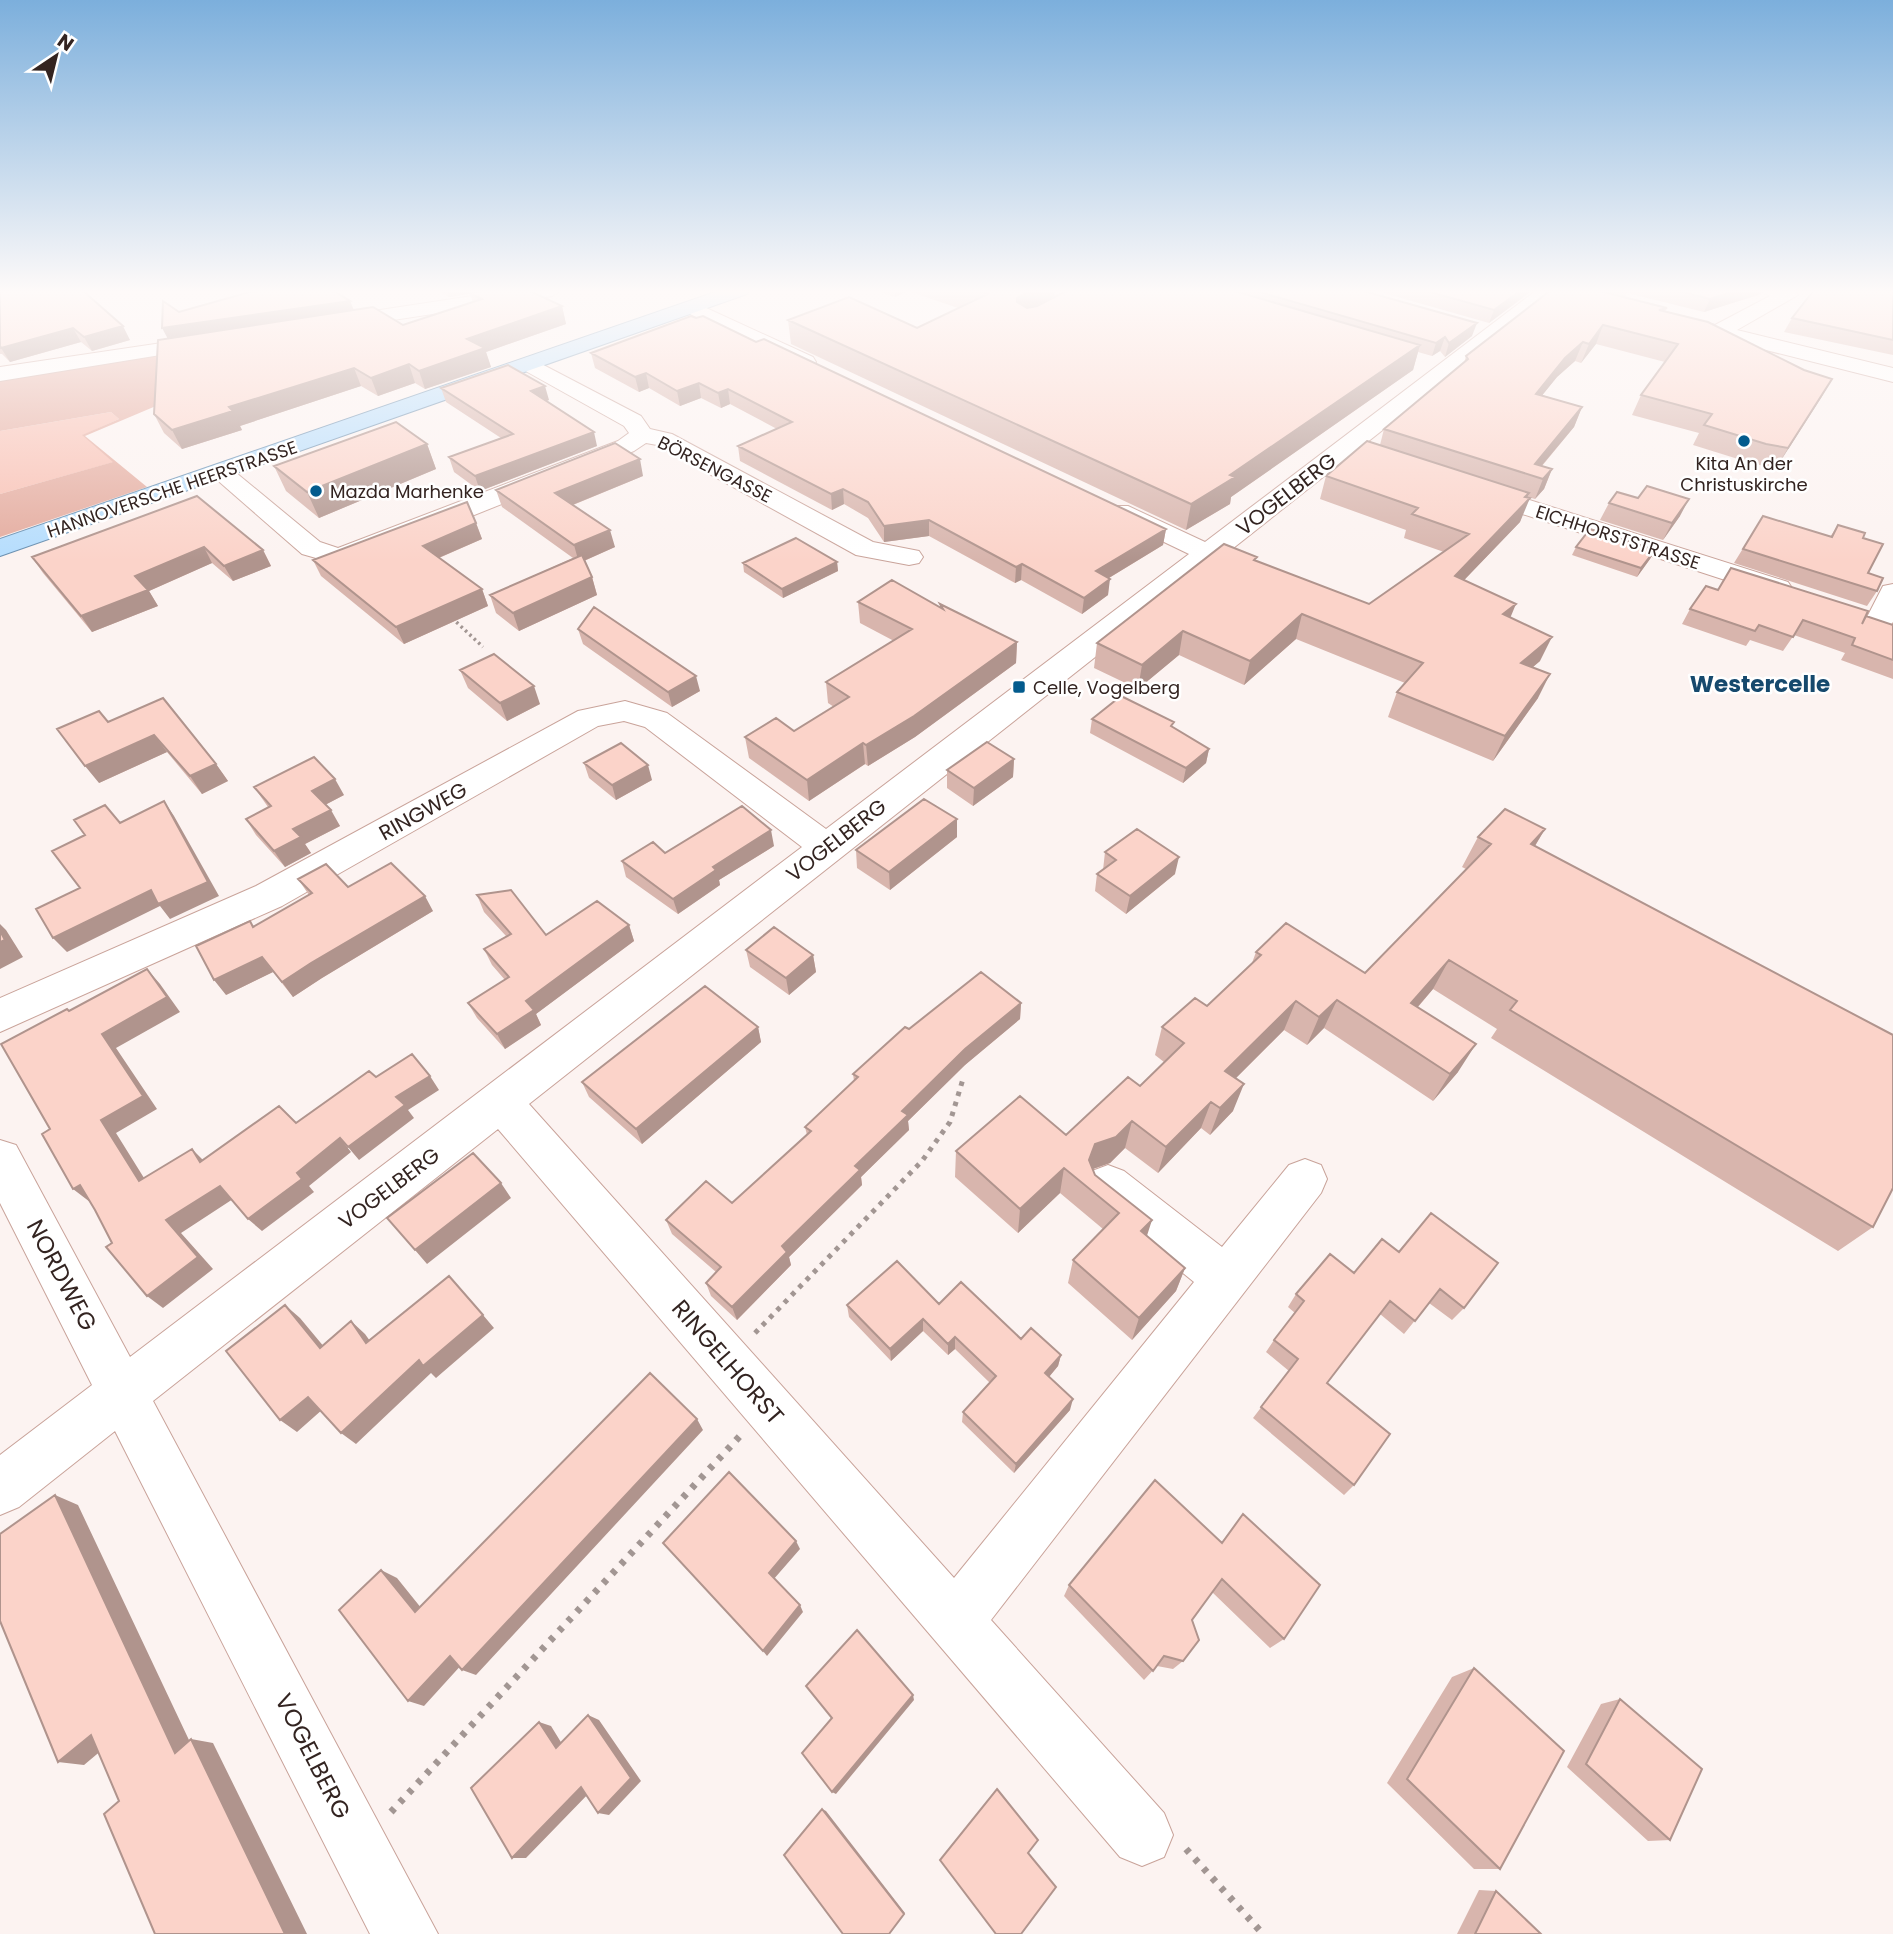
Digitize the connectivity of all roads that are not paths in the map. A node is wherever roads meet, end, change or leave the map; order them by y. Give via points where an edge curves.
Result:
1 (483, 380) edge
2 (559, 380) edge
3 (1431, 380) edge
4 (642, 435) junction
5 (1344, 448) junction
6 (1370, 457) edge
7 (220, 472) junction
8 (1448, 482) edge
9 (1097, 501) edge
10 (0, 548) edge
11 (1209, 554) junction
12 (909, 557) dead end
13 (1893, 592) edge
14 (1801, 596) edge
15 (1875, 620) edge
16 (826, 847) junction
17 (0, 1016) edge
18 (501, 1102) junction
19 (0, 1159) edge
20 (1305, 1179) dead end
21 (1108, 1185) edge
22 (1226, 1279) junction
23 (124, 1391) junction
24 (0, 1488) edge
25 (954, 1622) junction
26 (1142, 1835) road end
27 (405, 1934) edge

1 - 7 main road, HANNOVERSCHE HEERSTRASSE
2 - 4 street, BÖRSENGASSE via 633,421
3 - 5 street, VOGELBERG
4 - 7 street via 575,467 337,556 311,548
4 - 12 street, BÖRSENGASSE via 664,439 865,549
5 - 6 street
5 - 11 street, VOGELBERG
7 - 10 main road, HANNOVERSCHE HEERSTRASSE
8 - 14 street, EICHHORSTSTRASSE
9 - 11 street
11 - 16 street, VOGELBERG
13 - 15 street
16 - 17 street, RINGWEG via 656,720 625,711 589,718 269,896
16 - 18 street, VOGELBERG
18 - 23 street, VOGELBERG
18 - 25 street, RINGELHORST
19 - 23 street, NORDWEG
20 - 22 street
21 - 22 street
22 - 25 street
23 - 24 street, VOGELBERG
23 - 27 street, VOGELBERG
25 - 26 street, RINGELHORST

